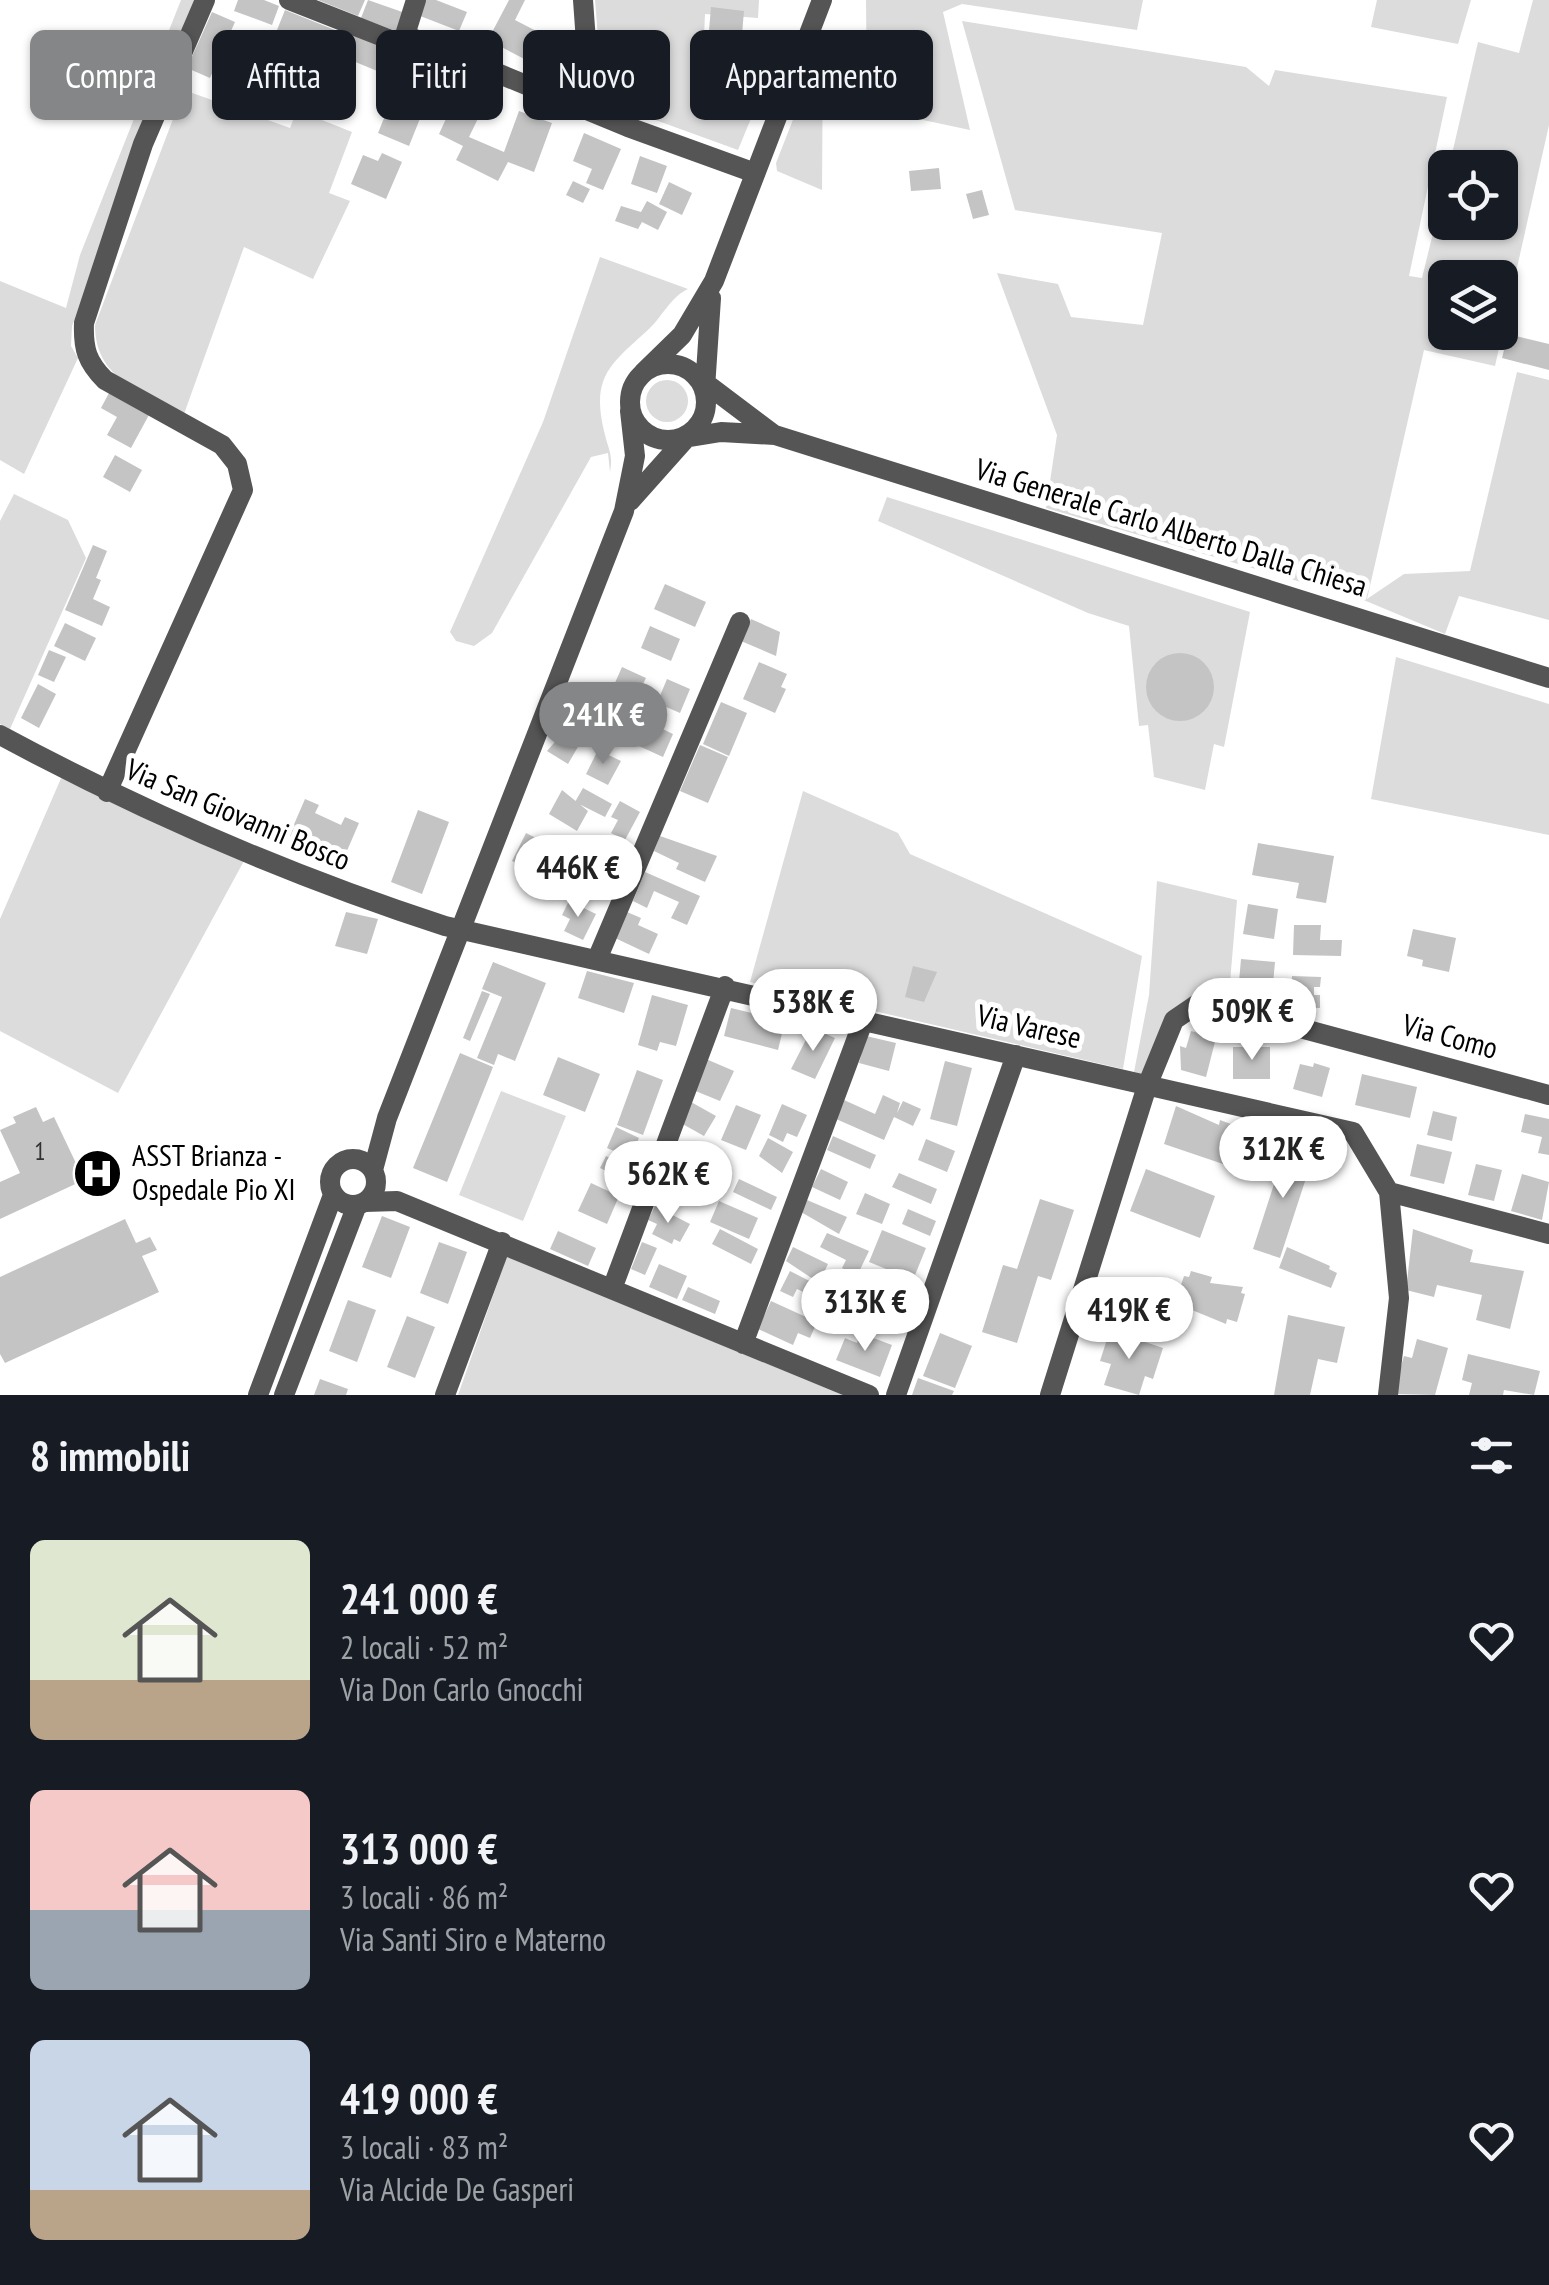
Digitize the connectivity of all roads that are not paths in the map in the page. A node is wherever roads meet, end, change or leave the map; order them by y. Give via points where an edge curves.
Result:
1 (205, 0) edge
2 (288, 0) edge
3 (416, 0) edge
4 (583, 0) edge
5 (822, 0) edge
6 (407, 30) edge
7 (585, 30) edge
8 (376, 34) edge
9 (616, 120) edge
10 (755, 173) junction
11 (714, 281) junction
12 (644, 373) junction
13 (701, 384) junction
14 (630, 411) junction
15 (686, 435) junction
16 (774, 435) junction
17 (624, 511) junction
18 (740, 622) dead end
19 (1549, 678) edge
20 (0, 735) edge
21 (106, 792) junction
22 (461, 930) junction
23 (598, 958) junction
24 (725, 986) junction
25 (864, 1019) junction
26 (1016, 1054) junction
27 (1147, 1086) junction
28 (1549, 1095) edge
29 (386, 1118) junction
30 (349, 1160) junction
31 (374, 1173) junction
32 (1390, 1192) junction
33 (333, 1195) junction
34 (397, 1200) junction
35 (361, 1204) junction
36 (1549, 1234) edge
37 (502, 1242) junction
38 (612, 1289) junction
39 (743, 1344) junction
40 (258, 1395) edge
41 (284, 1395) edge
42 (445, 1395) edge
43 (869, 1395) edge
44 (896, 1395) edge
45 (1050, 1395) edge
46 (1388, 1395) edge

1 - 21 street via 143,144 84,324 83,346 104,380 222,446 237,464 244,490
2 - 8 street
3 - 6 street
4 - 7 street
5 - 10 street
9 - 10 street
10 - 11 street
11 - 12 street via 682,335
11 - 13 street
12 - 13 street via 668,364
12 - 14 street via 632,388
13 - 15 street via 704,415
13 - 16 street, Via Generale Carlo Alberto Dalla Chiesa
14 - 15 street via 649,436
14 - 17 street via 636,446
15 - 16 street, Via Generale Carlo Alberto Dalla Chiesa
15 - 17 street
16 - 19 street, Via Generale Carlo Alberto Dalla Chiesa
17 - 22 street
18 - 23 street
20 - 21 street, Via San Giovanni Bosco
21 - 22 street, Via San Giovanni Bosco via 343,893
22 - 23 street, Via Varese
22 - 29 street
23 - 24 street, Via Varese
24 - 25 street, Via Varese
24 - 38 street
25 - 26 street, Via Varese
25 - 39 street
26 - 27 street, Via Varese
26 - 44 street
27 - 28 street, Via Como via 1174,1020 1196,1006 1226,1008
27 - 32 street, Via Varese via 1353,1132
27 - 45 street, Via Como
29 - 30 street
29 - 31 street
30 - 31 street
30 - 33 street via 330,1176
31 - 34 street
31 - 35 street via 372,1195
32 - 36 street
32 - 46 street via 1399,1298
33 - 35 street
33 - 40 street
34 - 35 street
34 - 37 street
35 - 41 street
37 - 38 street
37 - 42 street
38 - 39 street
39 - 43 street

